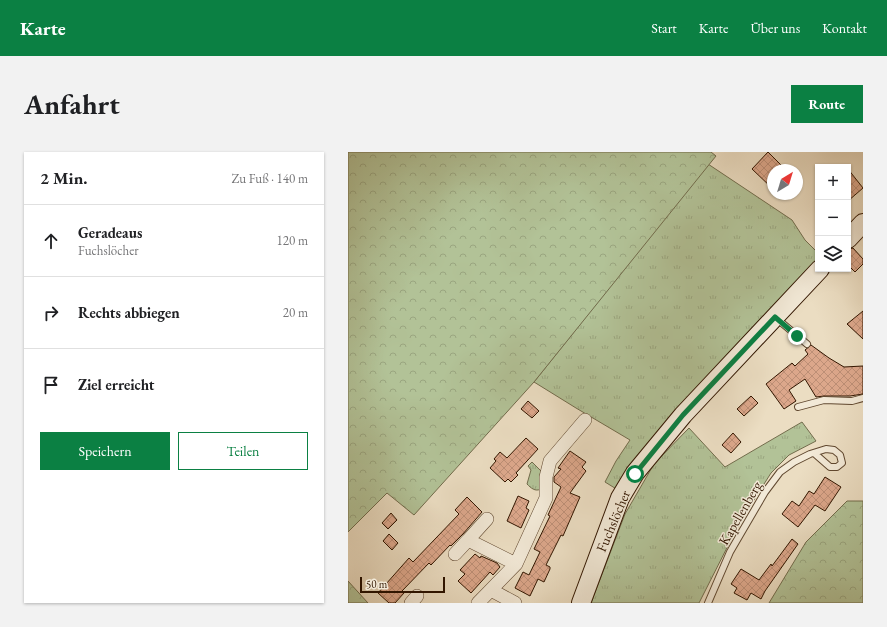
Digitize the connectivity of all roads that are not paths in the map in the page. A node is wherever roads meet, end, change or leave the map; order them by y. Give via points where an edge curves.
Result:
1 (863, 223) edge
2 (851, 236) edge
3 (817, 272) edge
4 (775, 317) junction
5 (807, 344) dead end
6 (863, 398) edge
7 (798, 407) dead end
8 (585, 420) dead end
9 (814, 453) dead end
10 (487, 519) dead end
11 (468, 540) junction
12 (455, 554) dead end
13 (516, 564) junction
14 (491, 590) junction
15 (478, 603) edge
16 (515, 603) edge
17 (581, 603) edge
18 (708, 603) edge

1 - 2 street
3 - 4 street, Fuchslöcher
4 - 5 lane
4 - 17 street, Fuchslöcher via 683,415 635,474 620,498
6 - 7 lane via 852,401 824,400
8 - 13 street via 550,461 546,476 546,498
9 - 18 lane, Kapellenberg via 780,472 769,487 730,552
10 - 11 street
11 - 12 street
11 - 13 street
13 - 14 street
14 - 15 street
14 - 16 street

